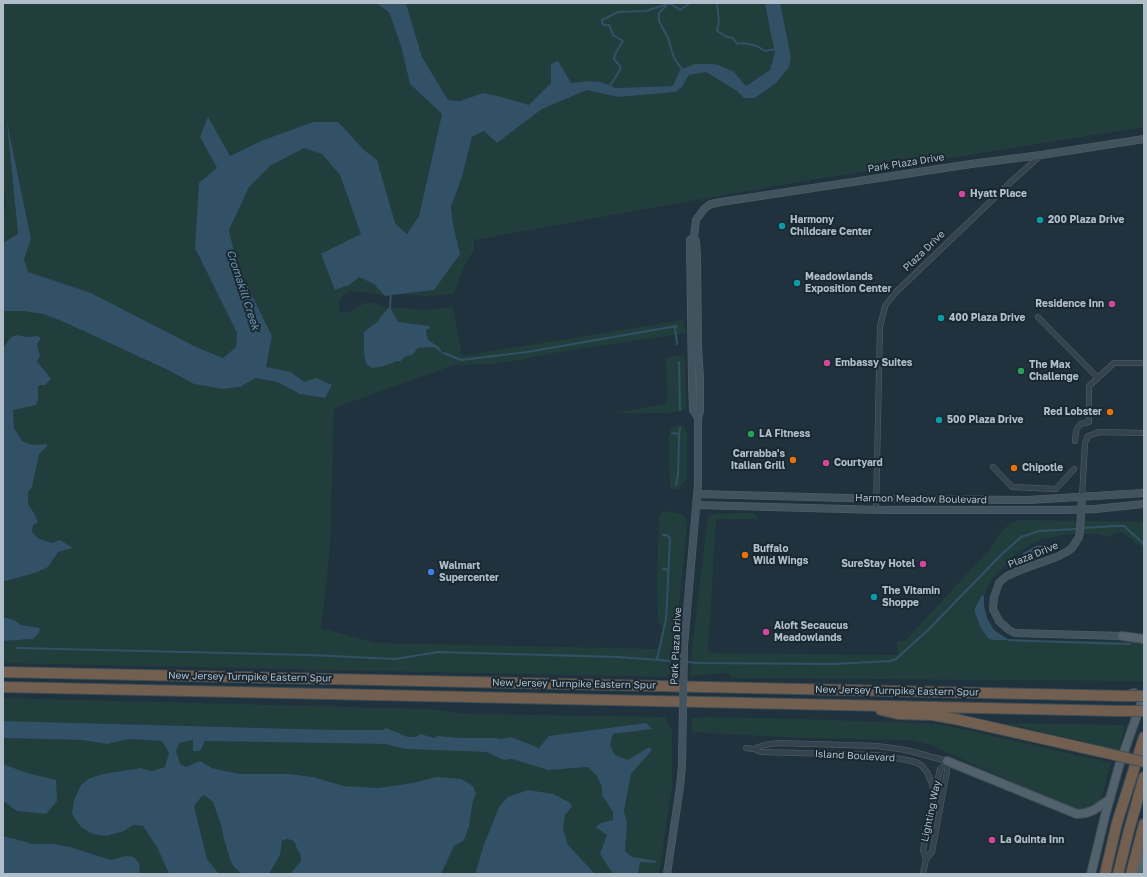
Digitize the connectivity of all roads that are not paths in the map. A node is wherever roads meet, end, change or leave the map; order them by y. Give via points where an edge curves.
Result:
1 (1144, 140) edge
2 (1041, 155) junction
3 (1038, 317) dead end
4 (1144, 363) edge
5 (1098, 378) junction
6 (1144, 433) edge
7 (1075, 441) dead end
8 (993, 467) dead end
9 (1074, 469) dead end
10 (1144, 493) edge
11 (698, 494) junction
12 (1082, 497) junction
13 (876, 499) junction
14 (1144, 504) edge
15 (697, 505) junction
16 (876, 510) junction
17 (1082, 510) junction
18 (1144, 633) edge
19 (1122, 636) junction
20 (1144, 639) edge
21 (3, 672) edge
22 (3, 687) edge
23 (1144, 694) edge
24 (859, 705) junction
25 (1144, 711) edge
26 (1144, 737) edge
27 (746, 748) dead end
28 (754, 749) junction
29 (1144, 762) edge
30 (947, 763) junction
31 (1144, 777) edge
32 (934, 796) junction
33 (1110, 799) junction
34 (1144, 824) edge
35 (1144, 846) edge
36 (926, 859) junction
37 (667, 874) edge
38 (923, 874) edge
39 (1091, 874) edge
40 (1105, 874) edge
41 (1118, 874) edge
42 (1132, 874) edge
43 (1138, 874) edge

1 - 2 street, Park Plaza Drive
2 - 11 street, Park Plaza Drive via 711,204 701,211 696,220 694,237 690,240 694,348 693,410 698,418
2 - 13 street, Plaza Drive via 896,292 885,306 880,327
3 - 5 street
4 - 5 street via 1114,363
5 - 7 street via 1089,386 1089,422 1078,427
6 - 12 street, Plaza Drive via 1099,432 1088,436 1085,443
8 - 9 street via 1012,487 1056,489
10 - 12 street, Harmon Meadow Boulevard
11 - 13 street, Harmon Meadow Boulevard
11 - 15 street, Park Plaza Drive
12 - 13 street, Harmon Meadow Boulevard via 1028,500
12 - 17 street, Plaza Drive
13 - 16 street, Plaza Drive
14 - 17 street, Harmon Meadow Boulevard
15 - 16 street, Harmon Meadow Boulevard
15 - 37 street, Park Plaza Drive, bridge via 684,646 682,765
16 - 17 street, Harmon Meadow Boulevard
17 - 19 street, Plaza Drive via 1079,537 1068,551 1007,576 999,583 993,609 1004,626 1015,633
18 - 19 main road
19 - 20 main road
21 - 23 highway, New Jersey Turnpike Eastern Spur, bridge via 1126,696
22 - 24 highway, New Jersey Turnpike Eastern Spur
23 - 33 main road via 1118,766
24 - 25 highway, New Jersey Turnpike Eastern Spur, bridge
24 - 29 highway, bridge via 898,714 955,719
26 - 40 highway via 1117,823
27 - 28 street, Island Boulevard
28 - 30 street, Island Boulevard via 764,744 779,743 877,746 906,750
28 - 32 street, Island Boulevard via 761,752 876,755 907,760 918,763 927,772
30 - 32 street, Lighting Way via 940,769
30 - 33 main road via 1072,813 1090,812
30 - 36 street, Lighting Way via 932,852
31 - 41 highway
32 - 36 street, Lighting Way via 923,850
33 - 39 main road
34 - 42 highway
35 - 43 main road
36 - 38 street, Lighting Way

